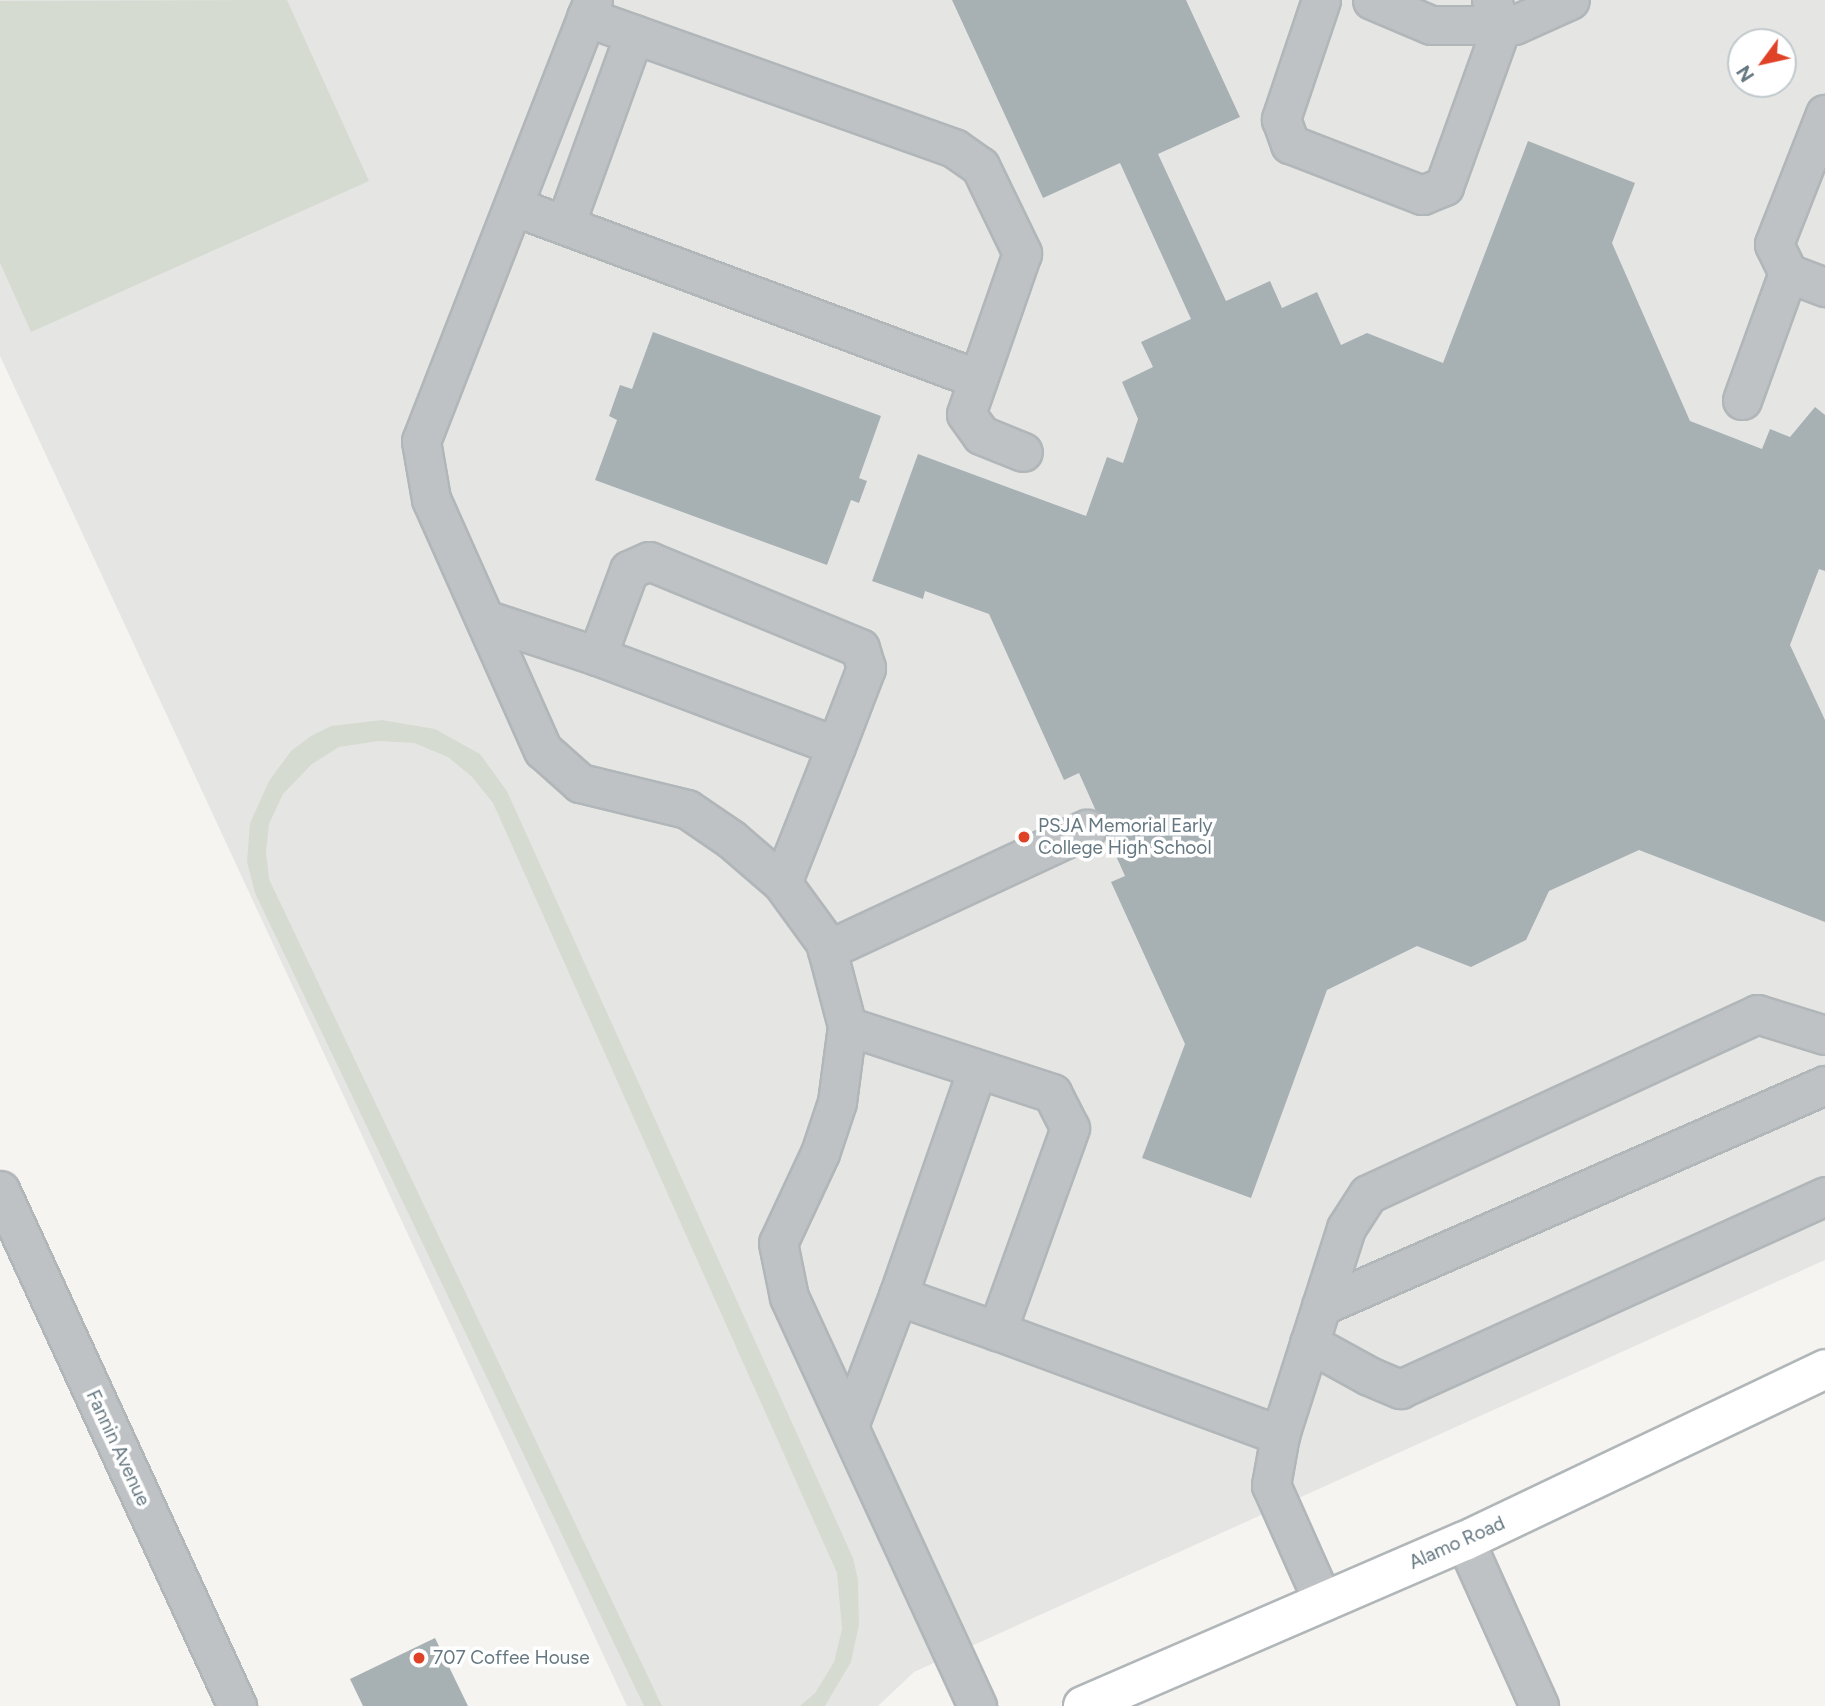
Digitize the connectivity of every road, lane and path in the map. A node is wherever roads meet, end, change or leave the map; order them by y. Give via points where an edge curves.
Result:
1 (1321, 0) edge
2 (1372, 0) edge
3 (1570, 0) edge
4 (590, 8) edge
5 (1496, 13) edge
6 (634, 34) junction
7 (1825, 114) edge
8 (513, 206) junction
9 (565, 225) junction
10 (1788, 273) junction
11 (1825, 287) edge
12 (978, 379) junction
13 (1742, 400) dead end
14 (1023, 452) dead end
15 (485, 619) junction
16 (597, 656) junction
17 (835, 746) junction
18 (1087, 830) dead end
19 (782, 883) junction
20 (827, 950) junction
21 (847, 1026) junction
22 (1825, 1035) edge
23 (977, 1069) junction
24 (1825, 1085) edge
25 (0, 1190) edge
26 (1825, 1196) edge
27 (898, 1296) junction
28 (1321, 1306) junction
29 (997, 1331) junction
30 (1309, 1343) junction
31 (1825, 1369) edge
32 (849, 1426) junction
33 (1280, 1435) junction
34 (1465, 1541) junction
35 (1323, 1602) junction
36 (237, 1706) edge
37 (977, 1706) edge
38 (1083, 1706) edge
39 (1539, 1706) edge

1 - 5 street via 1281,119 1290,144 1422,195 1444,186
2 - 5 street via 1431,25
3 - 5 street via 1514,25
4 - 6 street
4 - 8 street
6 - 9 street
6 - 12 street via 954,148 980,166 1022,254
7 - 10 street via 1774,244
8 - 9 street
8 - 15 street via 421,441 431,499
9 - 12 street
10 - 11 street
10 - 13 street
12 - 14 street via 965,414 981,435
15 - 16 street
15 - 19 street via 543,750 580,783 687,809
16 - 17 street
16 - 17 street via 629,570 649,561 860,648 866,668
17 - 19 street
18 - 20 street
19 - 20 street
20 - 21 street
21 - 23 street
21 - 32 street via 833,1115 778,1243 789,1297
22 - 28 street via 1757,1014 1368,1194 1346,1228
23 - 27 street
23 - 29 street via 1052,1093 1070,1128
24 - 28 street
25 - 36 street, Fannin Avenue
26 - 30 street via 1400,1389
27 - 29 street
27 - 32 street
28 - 30 street
29 - 33 street
30 - 33 street
31 - 34 main road, Alamo Road
32 - 37 street
33 - 35 street via 1271,1485
34 - 35 main road, Alamo Road
34 - 39 street
35 - 38 main road, Alamo Road

